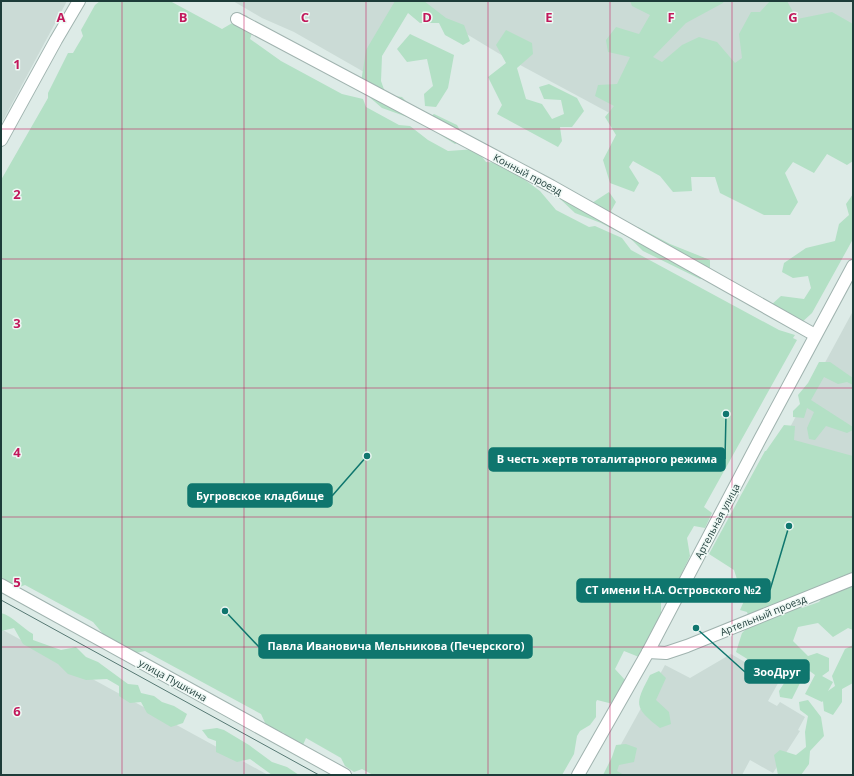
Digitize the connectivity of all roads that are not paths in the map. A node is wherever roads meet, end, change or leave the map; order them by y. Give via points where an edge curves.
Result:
1 (79, 1) edge
2 (237, 19) dead end
3 (1, 140) edge
4 (853, 266) edge
5 (815, 335) junction
6 (853, 579) edge
7 (1, 585) edge
8 (648, 652) junction
9 (345, 775) edge
10 (578, 775) edge

1 - 3 street
2 - 5 street, Конный проезд via 551,186
4 - 5 street, Артельная улица
5 - 8 street, Артельная улица
6 - 8 street, Артельный проезд via 687,646 666,653
7 - 9 street, улица Пушкина
8 - 10 street, Артельная улица

